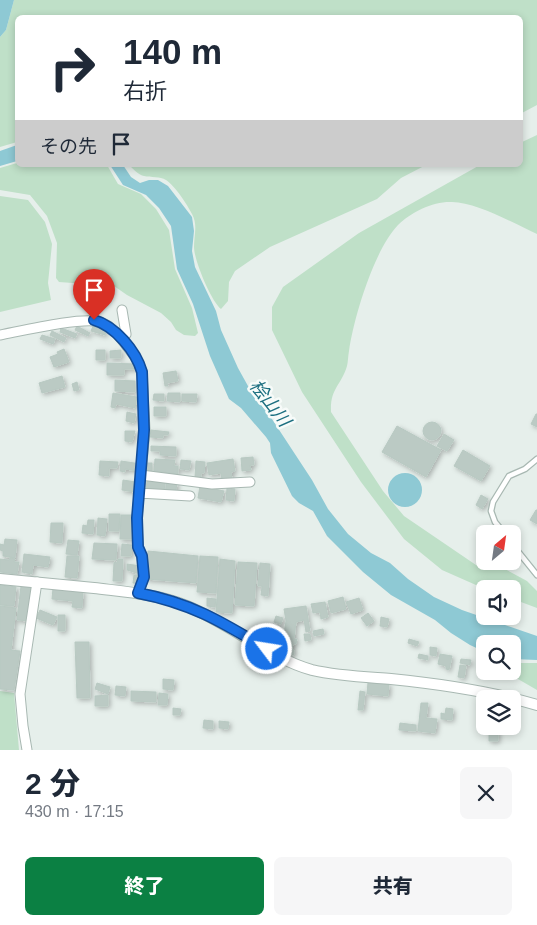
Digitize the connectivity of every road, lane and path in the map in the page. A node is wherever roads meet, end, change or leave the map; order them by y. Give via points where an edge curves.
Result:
1 (122, 310) dead end
2 (0, 335) edge
3 (119, 336) junction
4 (537, 459) edge
5 (141, 475) junction
6 (250, 482) dead end
7 (139, 493) junction
8 (190, 496) dead end
9 (498, 525) edge
10 (521, 555) edge
11 (537, 575) edge
12 (0, 579) edge
13 (37, 582) junction
14 (138, 593) junction
15 (537, 705) edge
16 (27, 750) edge

1 - 3 street via 126,334
2 - 3 street via 94,320 113,329
3 - 5 street via 142,372 144,430
4 - 9 lane via 509,476 493,502 491,511
5 - 6 street via 212,484
5 - 7 street
7 - 8 street
7 - 14 street via 138,547 144,577
10 - 11 lane
12 - 13 street
13 - 14 street
13 - 16 street via 20,694
14 - 15 street via 186,605 313,670 457,686

